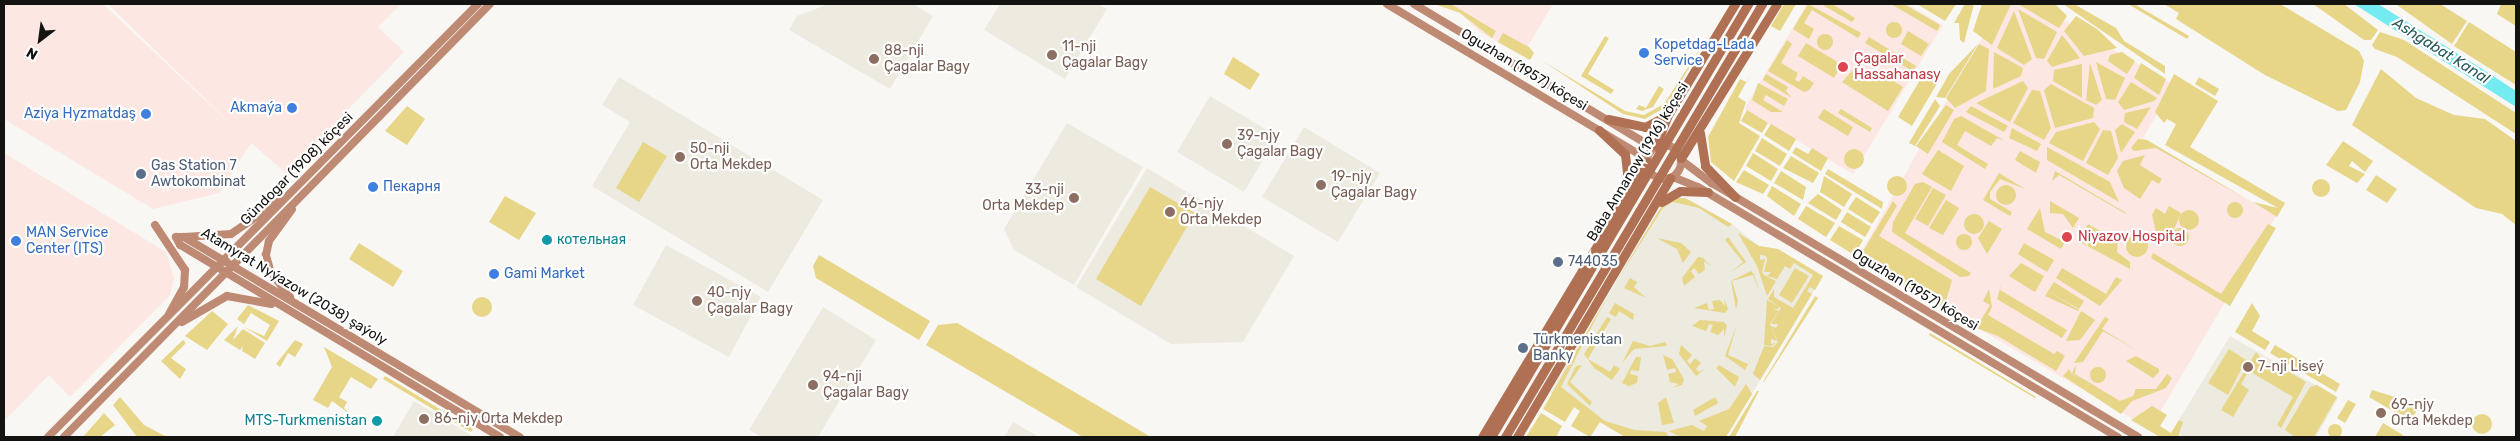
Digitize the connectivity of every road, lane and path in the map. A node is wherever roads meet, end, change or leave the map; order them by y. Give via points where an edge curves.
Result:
1 (478, 4) edge
2 (490, 4) edge
3 (1387, 4) edge
4 (1414, 4) edge
5 (1735, 4) edge
6 (1748, 4) edge
7 (1762, 4) edge
8 (1778, 4) edge
9 (1668, 115) junction
10 (1608, 120) junction
11 (1599, 130) junction
12 (1700, 132) junction
13 (1655, 147) junction
14 (1681, 159) junction
15 (1647, 160) junction
16 (1671, 177) junction
17 (1626, 192) junction
18 (1708, 192) junction
19 (1735, 197) junction
20 (286, 198) junction
21 (294, 203) junction
22 (1654, 209) junction
23 (155, 225) dead end
24 (184, 237) junction
25 (224, 260) junction
26 (233, 266) junction
27 (217, 267) junction
28 (226, 273) junction
29 (295, 302) junction
30 (288, 310) junction
31 (168, 317) junction
32 (175, 325) junction
33 (94, 391) junction
34 (101, 399) junction
35 (48, 437) edge
36 (64, 437) edge
37 (500, 437) edge
38 (520, 437) edge
39 (1482, 437) edge
40 (1491, 437) edge
41 (1505, 437) edge
42 (1516, 437) edge
43 (2118, 437) edge
44 (2138, 437) edge

1 - 20 main road, Gündogar (1908) köçesi
2 - 21 main road, Gündogar (1908) köçesi
3 - 11 main road, Oguzhan (1957) köçesi
4 - 10 main road, Oguzhan (1957) köçesi
5 - 9 main road
6 - 40 main road, Baba Annanow (1916) köçesi
7 - 41 main road, Baba Annanow (1916) köçesi
8 - 12 main road
9 - 10 main road via 1645,127
9 - 12 main road via 1681,135
9 - 13 main road
10 - 13 main road, Oguzhan (1957) köçesi
11 - 15 main road, Oguzhan (1957) köçesi
11 - 17 main road via 1625,154 1630,170
12 - 14 main road
12 - 19 main road via 1704,166
13 - 14 main road via 1671,146
13 - 15 main road
14 - 16 main road
14 - 19 main road, Oguzhan (1957) köçesi
15 - 16 main road via 1654,176
15 - 17 main road
16 - 18 main road, Oguzhan (1957) köçesi
16 - 22 main road
17 - 22 main road via 1637,187 1647,190 1654,197
17 - 39 main road
18 - 22 main road via 1674,193
18 - 43 main road, Oguzhan (1957) köçesi
19 - 44 main road, Oguzhan (1957) köçesi
20 - 24 main road via 269,204 231,234
20 - 25 main road, Gündogar (1908) köçesi
21 - 26 main road, Gündogar (1908) köçesi
21 - 29 main road via 269,241 266,255 271,273
22 - 42 main road
23 - 31 main road via 181,257 185,272 184,287
24 - 25 main road, Atamyrat Nyýazow (2038) şaýoly
24 - 27 main road, Atamyrat Nyýazow (2038) şaýoly via 176,237 180,245
25 - 26 main road, Atamyrat Nyýazow (2038) şaýoly
25 - 27 main road, Gündogar (1908) köçesi
26 - 28 main road, Gündogar (1908) köçesi
26 - 29 main road, Atamyrat Nyýazow (2038) şaýoly
27 - 28 main road, Atamyrat Nyýazow (2038) şaýoly
27 - 31 main road, Gündogar (1908) köçesi
28 - 30 main road, Atamyrat Nyýazow (2038) şaýoly
28 - 32 main road, Gündogar (1908) köçesi
29 - 38 main road, Atamyrat Nyýazow (2038) şaýoly
30 - 32 main road via 255,298 230,295 207,304
30 - 37 main road, Atamyrat Nyýazow (2038) şaýoly
31 - 33 main road, Gündogar (1908) köçesi
32 - 34 main road, Gündogar (1908) köçesi
33 - 34 main road
33 - 35 main road, Gündogar (1908) köçesi
34 - 36 main road, Gündogar (1908) köçesi

